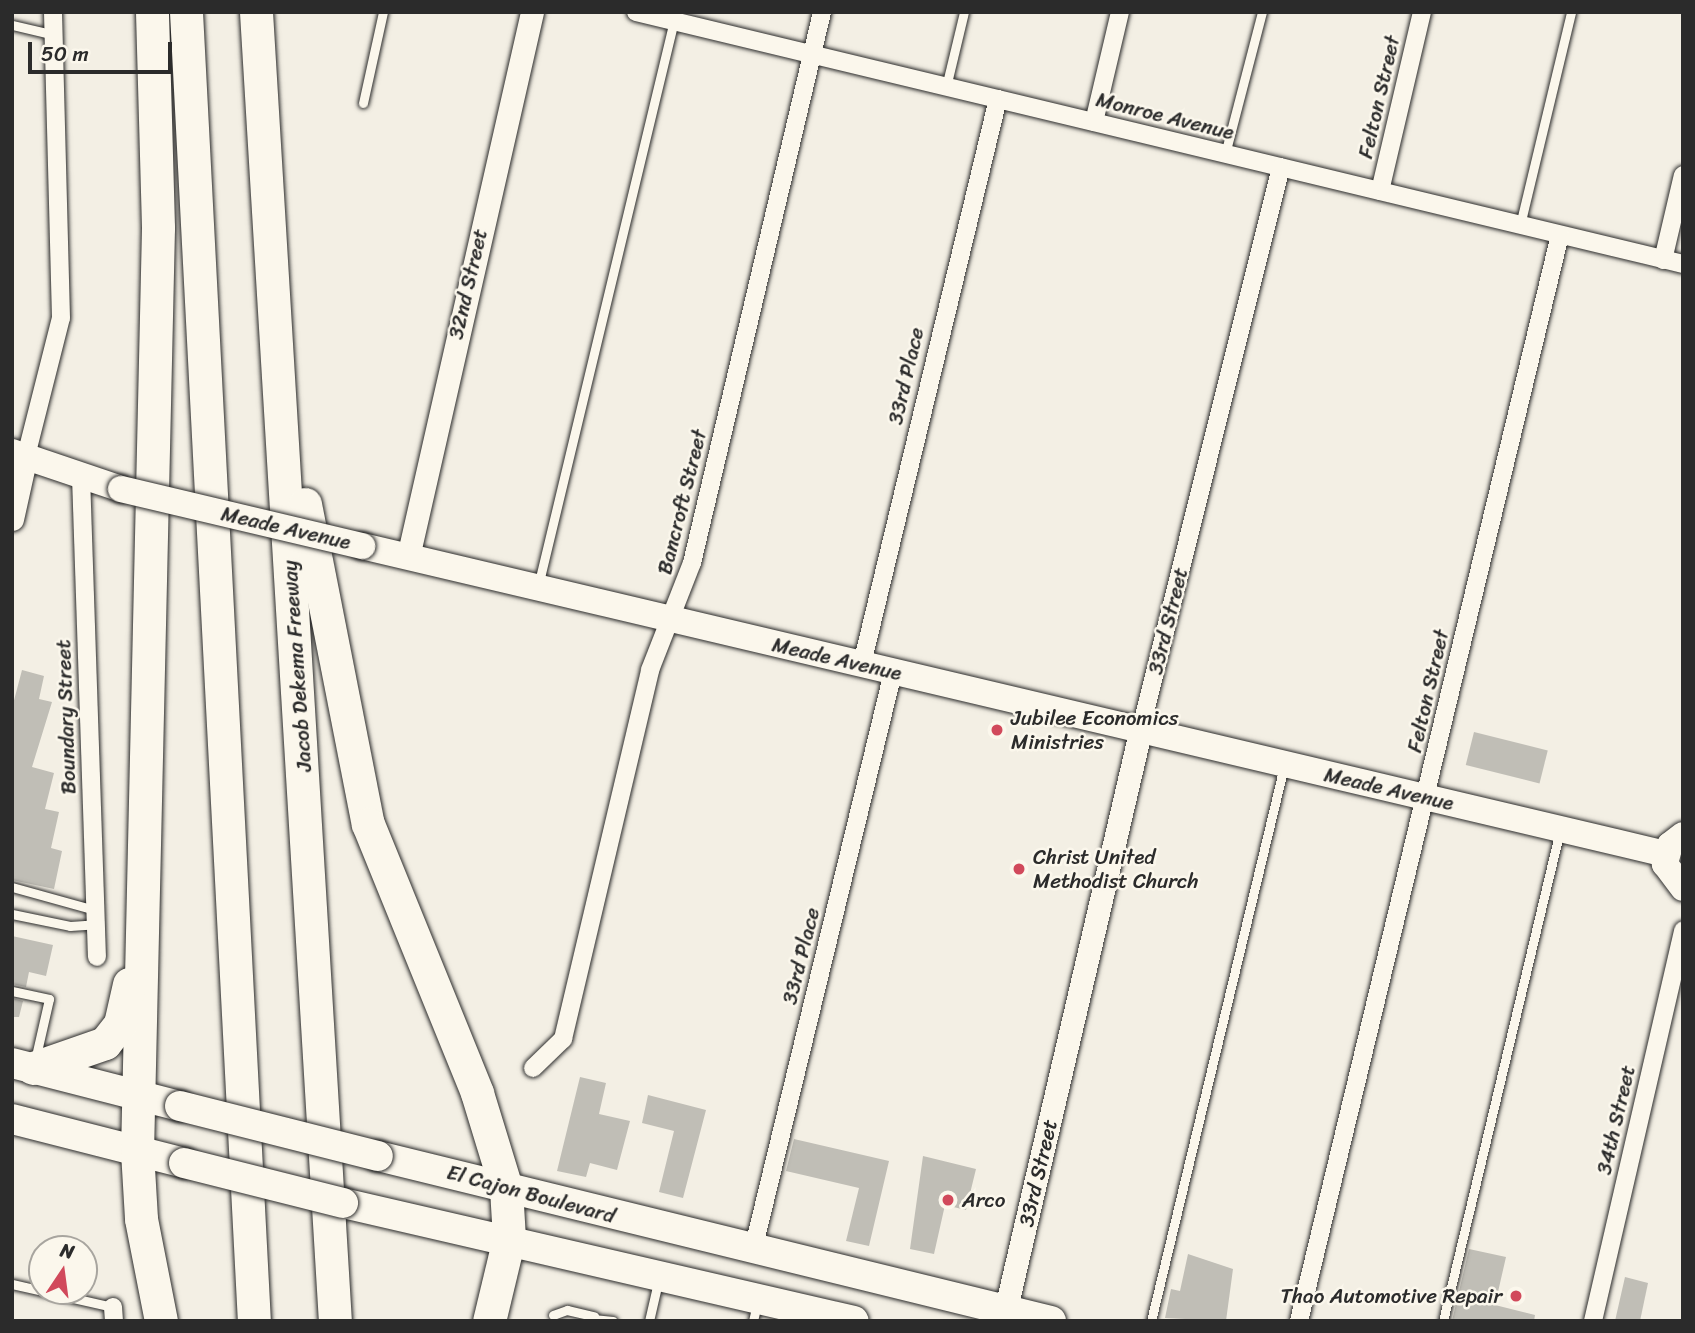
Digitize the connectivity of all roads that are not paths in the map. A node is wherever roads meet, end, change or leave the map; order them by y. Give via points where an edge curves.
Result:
1 (53, 12) edge
2 (152, 12) edge
3 (186, 12) edge
4 (256, 12) edge
5 (383, 12) edge
6 (532, 12) edge
7 (636, 12) edge
8 (822, 12) edge
9 (964, 12) edge
10 (1120, 12) edge
11 (1262, 12) edge
12 (1422, 12) edge
13 (1571, 12) edge
14 (675, 17) edge
15 (12, 25) edge
16 (55, 35) junction
17 (812, 55) junction
18 (946, 87) junction
19 (998, 99) junction
20 (363, 103) dead end
21 (1094, 122) junction
22 (1225, 154) junction
23 (1281, 167) junction
24 (1683, 175) edge
25 (1380, 191) junction
26 (1521, 225) junction
27 (1560, 235) junction
28 (1663, 260) junction
29 (1683, 264) edge
30 (276, 346) junction
31 (19, 454) edge
32 (81, 476) junction
33 (12, 520) edge
34 (408, 557) junction
35 (538, 589) junction
36 (668, 621) junction
37 (862, 664) junction
38 (893, 672) junction
39 (1142, 728) junction
40 (1284, 764) junction
41 (1426, 798) junction
42 (1560, 829) junction
43 (1674, 845) edge
44 (145, 864) junction
45 (12, 887) edge
46 (1683, 888) edge
47 (12, 914) edge
48 (96, 917) junction
49 (1683, 930) edge
50 (97, 957) dead end
51 (12, 991) edge
52 (22, 1066) edge
53 (533, 1068) dead end
54 (138, 1095) junction
55 (12, 1119) edge
56 (137, 1151) junction
57 (506, 1188) junction
58 (509, 1238) junction
59 (753, 1250) junction
60 (660, 1274) junction
61 (85, 1305) edge
62 (756, 1309) edge
63 (113, 1314) edge
64 (553, 1315) dead end
65 (1004, 1315) edge
66 (593, 1318) edge
67 (161, 1321) edge
68 (254, 1321) edge
69 (335, 1321) edge
70 (489, 1321) edge
71 (613, 1321) edge
72 (649, 1321) edge
73 (854, 1321) edge
74 (1051, 1321) edge
75 (1151, 1321) edge
76 (1299, 1321) edge
77 (1443, 1321) edge
78 (1593, 1321) edge

1 - 16 street
2 - 44 highway via 158,228
3 - 68 highway
4 - 30 highway, Jacob Dekema Freeway
5 - 20 lane
6 - 34 street, 32nd Street
7 - 14 street, Monroe Avenue
8 - 17 street, Bancroft Street
9 - 18 lane
10 - 21 street
11 - 22 lane
12 - 25 street, Felton Street
13 - 26 lane
14 - 17 street, Monroe Avenue
14 - 35 lane
15 - 16 lane
16 - 31 street via 61,318
17 - 18 street, Monroe Avenue
17 - 36 street, Bancroft Street via 692,563
18 - 19 street, Monroe Avenue
19 - 21 street, Monroe Avenue
19 - 37 street, 33rd Place
21 - 22 street, Monroe Avenue
22 - 23 street, Monroe Avenue
23 - 25 street, Monroe Avenue
23 - 39 street, 33rd Street
24 - 28 street
25 - 26 street, Monroe Avenue
26 - 27 street, Monroe Avenue
27 - 28 street, Monroe Avenue
27 - 41 street, Felton Street
28 - 29 street, Monroe Avenue
30 - 57 highway via 368,824 477,1093
30 - 69 highway, Jacob Dekema Freeway
31 - 32 main road, Meade Avenue
31 - 33 street
32 - 34 main road, Meade Avenue, bridge
32 - 48 street, Boundary Street
34 - 35 main road, Meade Avenue
35 - 36 main road, Meade Avenue
36 - 37 main road, Meade Avenue
36 - 53 street, Bancroft Street via 650,670 563,1039
37 - 38 main road, Meade Avenue
38 - 39 main road, Meade Avenue
38 - 59 street, 33rd Place
39 - 40 main road, Meade Avenue
39 - 65 street, 33rd Street
40 - 41 main road, Meade Avenue
40 - 75 lane
41 - 42 main road, Meade Avenue
41 - 76 street, Felton Street
42 - 43 main road, Meade Avenue
42 - 77 lane
43 - 46 main road via 1668,874
44 - 52 highway via 120,1024 87,1054
44 - 54 highway
45 - 48 lane
47 - 48 lane via 70,926
48 - 50 street, Boundary Street
49 - 78 street, 34th Street
51 - 52 lane via 49,999
52 - 54 main road, El Cajon Boulevard
54 - 56 highway
54 - 57 main road, El Cajon Boulevard, bridge
55 - 56 main road
56 - 58 main road, bridge via 380,1212
56 - 67 highway via 141,1219
57 - 58 highway
57 - 59 main road, El Cajon Boulevard
58 - 60 main road
58 - 70 highway
59 - 65 main road, El Cajon Boulevard
60 - 62 main road
60 - 72 lane
61 - 63 lane
62 - 73 main road
64 - 66 lane via 567,1310
65 - 74 main road, El Cajon Boulevard
66 - 71 lane

